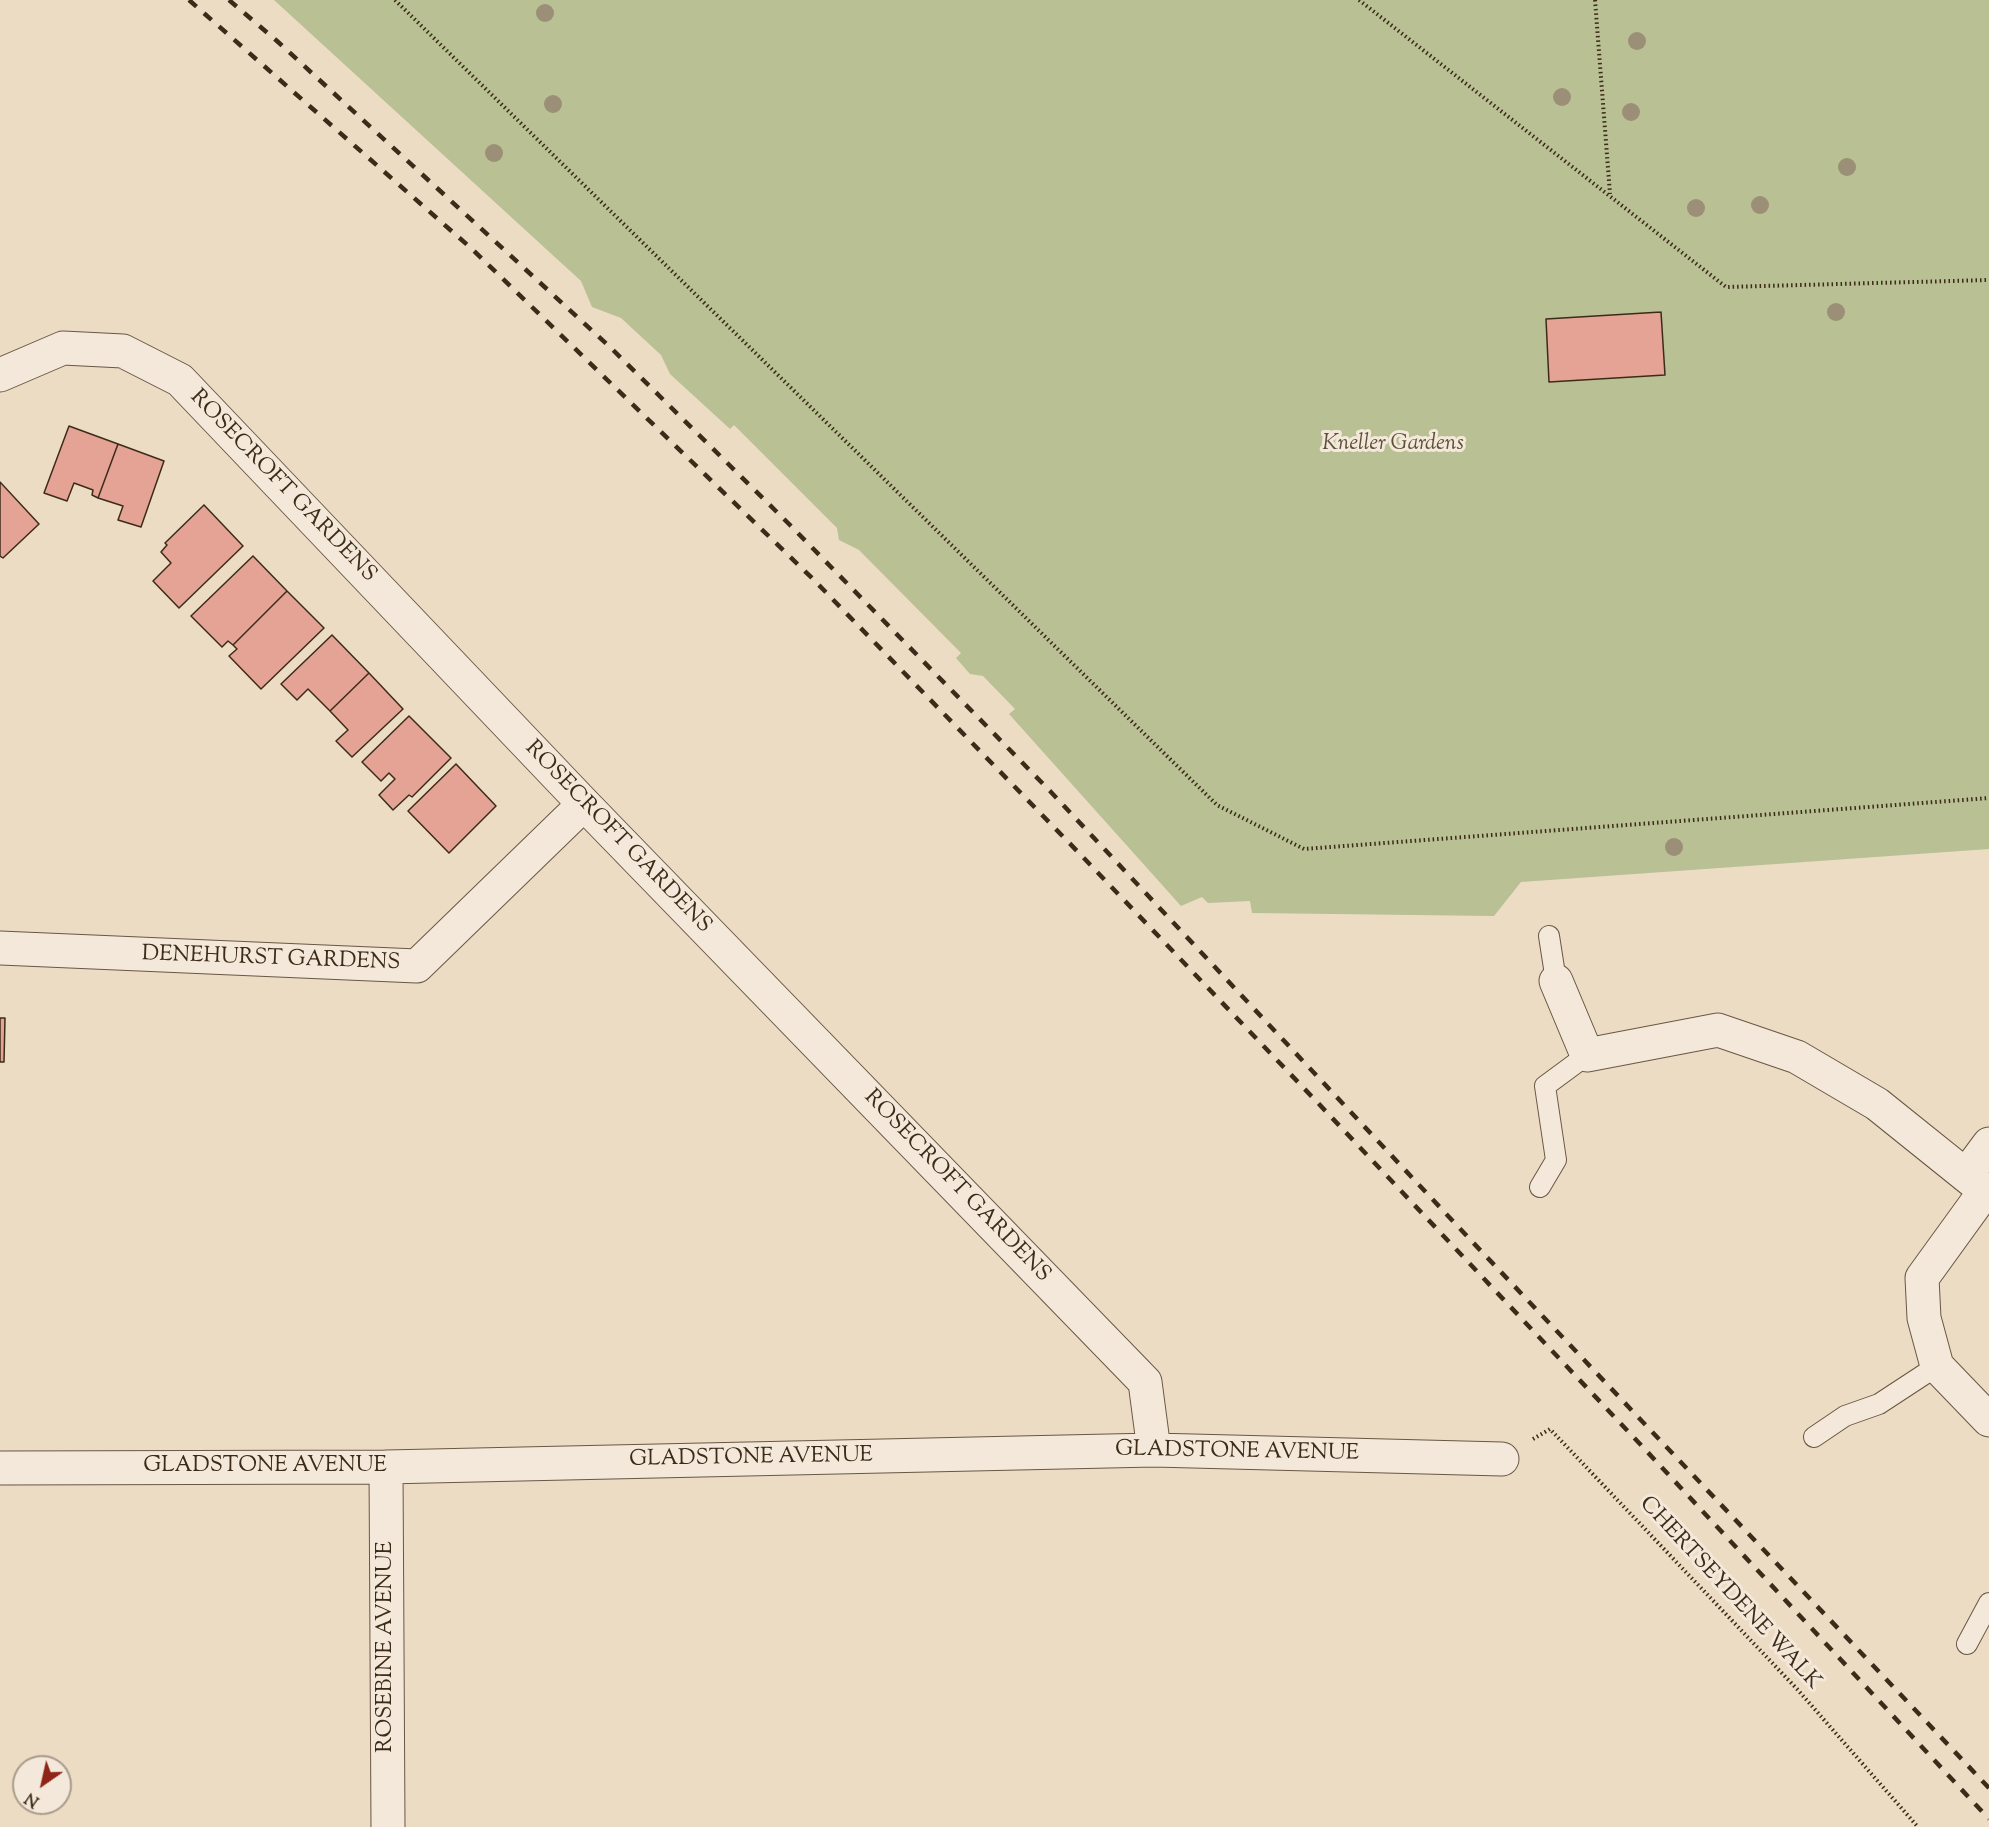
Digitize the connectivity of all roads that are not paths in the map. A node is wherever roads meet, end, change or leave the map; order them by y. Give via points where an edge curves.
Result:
1 (0, 375) edge
2 (584, 804) junction
3 (1549, 936) dead end
4 (0, 948) edge
5 (1556, 981) joint
6 (1587, 1054) junction
7 (1989, 1144) edge
8 (1540, 1187) dead end
9 (1980, 1187) edge
10 (1937, 1366) junction
11 (1989, 1420) edge
12 (1814, 1437) dead end
13 (1154, 1450) junction
14 (1502, 1459) road end
15 (386, 1467) junction
16 (0, 1468) edge
17 (1989, 1603) edge
18 (1967, 1644) dead end
19 (388, 1827) edge

1 - 2 street, ROSECROFT GARDENS via 63,348 123,351 180,380
2 - 4 street, DENEHURST GARDENS via 417,966
2 - 13 street, ROSECROFT GARDENS via 1145,1382
3 - 5 lane
5 - 6 street
6 - 8 lane via 1545,1086 1556,1160
6 - 9 street via 1718,1030 1797,1057 1877,1104
7 - 9 street
9 - 10 street via 1922,1278 1924,1318
10 - 11 street
10 - 12 lane via 1879,1404 1845,1416
13 - 14 street, GLADSTONE AVENUE
13 - 15 street, GLADSTONE AVENUE
15 - 16 street, GLADSTONE AVENUE
15 - 19 street, ROSEBINE AVENUE
17 - 18 lane

